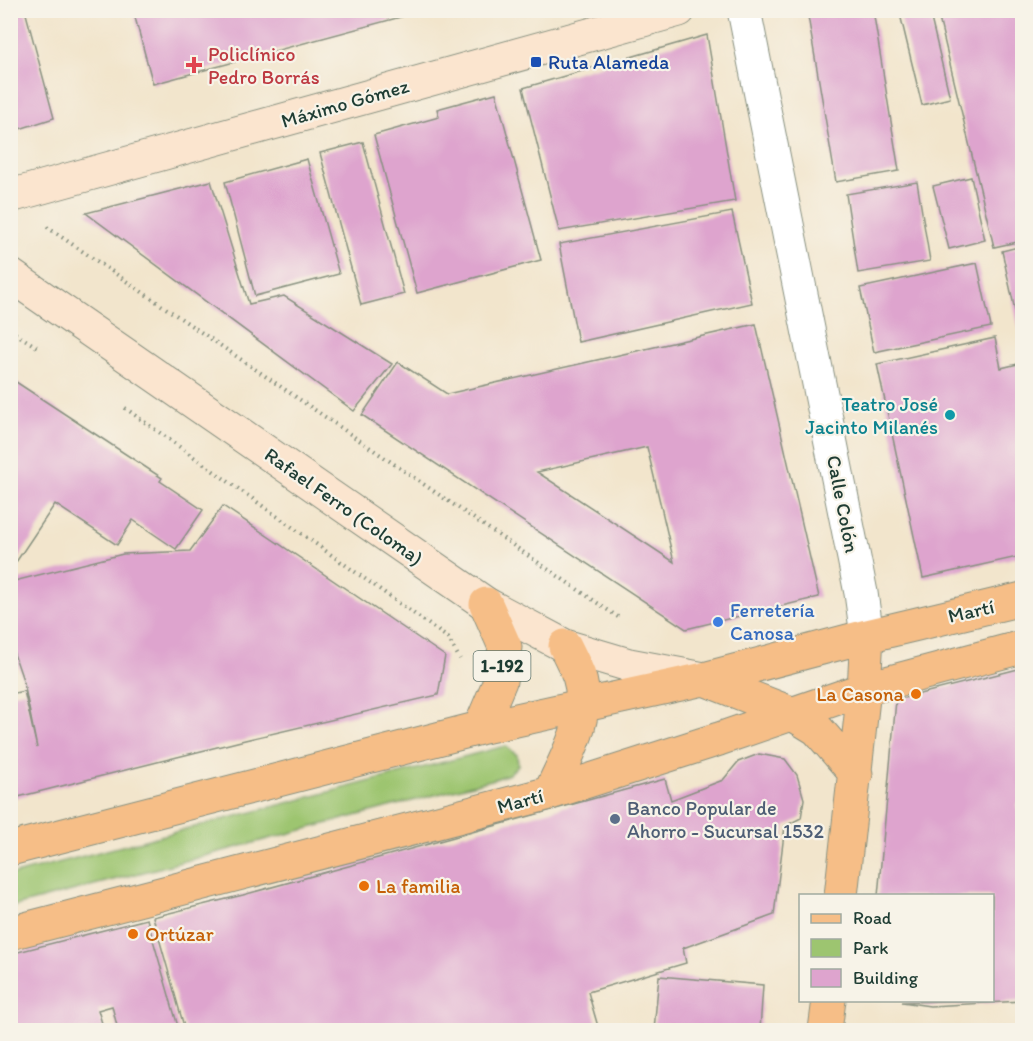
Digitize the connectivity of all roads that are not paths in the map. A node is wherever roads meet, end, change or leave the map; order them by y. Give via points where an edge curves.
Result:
1 (679, 10) edge
2 (744, 10) edge
3 (10, 196) edge
4 (10, 275) edge
5 (1023, 599) edge
6 (486, 604) junction
7 (867, 636) junction
8 (565, 646) junction
9 (1023, 648) edge
10 (704, 679) junction
11 (864, 689) junction
12 (583, 705) junction
13 (791, 713) junction
14 (480, 728) junction
15 (856, 774) junction
16 (550, 793) junction
17 (10, 849) edge
18 (841, 894) edge
19 (10, 933) edge
20 (829, 1002) edge
21 (825, 1030) edge

1 - 3 main road, Máximo Gómez
2 - 7 street, Calle Colón
4 - 6 main road, Rafael Ferro (Coloma) / 1-192
5 - 7 main road, Martí
6 - 8 main road, Rafael Ferro (Coloma) / 1-192
6 - 14 main road, 1-192 via 505,646 500,681
7 - 10 main road, Martí
7 - 11 main road, Calle Colón
8 - 10 main road, Rafael Ferro (Coloma) / 1-192 via 629,665
8 - 12 main road via 579,678
9 - 11 main road, Martí
10 - 12 main road, Martí
10 - 13 main road, 1-192
11 - 13 main road, Martí
11 - 15 main road, Calle Colón
12 - 14 main road, Martí
12 - 16 main road via 576,736
13 - 15 main road, 1-192 via 817,729
13 - 16 main road, Martí
14 - 17 main road, Martí
15 - 18 main road, Calle Colón
16 - 19 main road, Martí
20 - 21 main road

